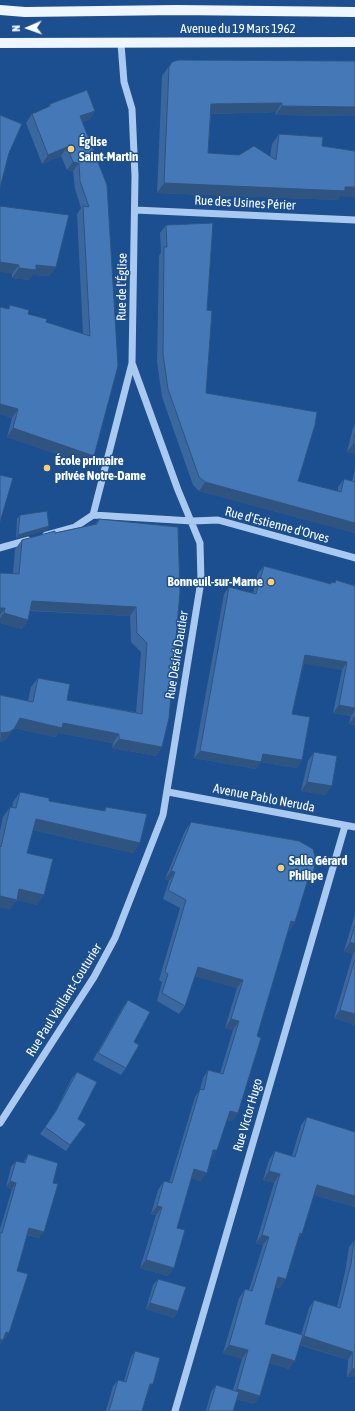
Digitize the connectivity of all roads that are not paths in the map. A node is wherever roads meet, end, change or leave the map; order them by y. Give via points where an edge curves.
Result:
1 (0, 10) edge
2 (355, 12) edge
3 (355, 42) edge
4 (0, 43) edge
5 (121, 44) junction
6 (135, 210) junction
7 (355, 220) edge
8 (132, 362) junction
9 (93, 514) junction
10 (192, 521) junction
11 (0, 548) edge
12 (355, 558) edge
13 (168, 792) junction
14 (345, 826) junction
15 (355, 827) edge
16 (0, 1123) edge
17 (175, 1411) edge

1 - 2 main road, Avenue du 19 Mars 1962
3 - 5 main road, Avenue du 19 Mars 1962
4 - 5 main road, Avenue du 19 Mars 1962
5 - 6 street, Rue de l'Église via 124,82 132,109
6 - 7 street, Rue des Usines Périer
6 - 8 street, Rue de l'Église
8 - 9 street
8 - 10 street, Rue de l'Église via 178,490
9 - 10 street, Rue d'Estienne d'Orves
9 - 11 street via 75,527
10 - 12 street, Rue d'Estienne d'Orves via 218,520
10 - 13 street, Rue Désiré Dautier via 200,543 201,581
13 - 14 street, Avenue Pablo Neruda
13 - 16 street, Rue Paul Vaillant-Couturier via 164,815 115,938 94,977
14 - 15 street, Avenue Pablo Neruda
14 - 17 street, Rue Victor Hugo

